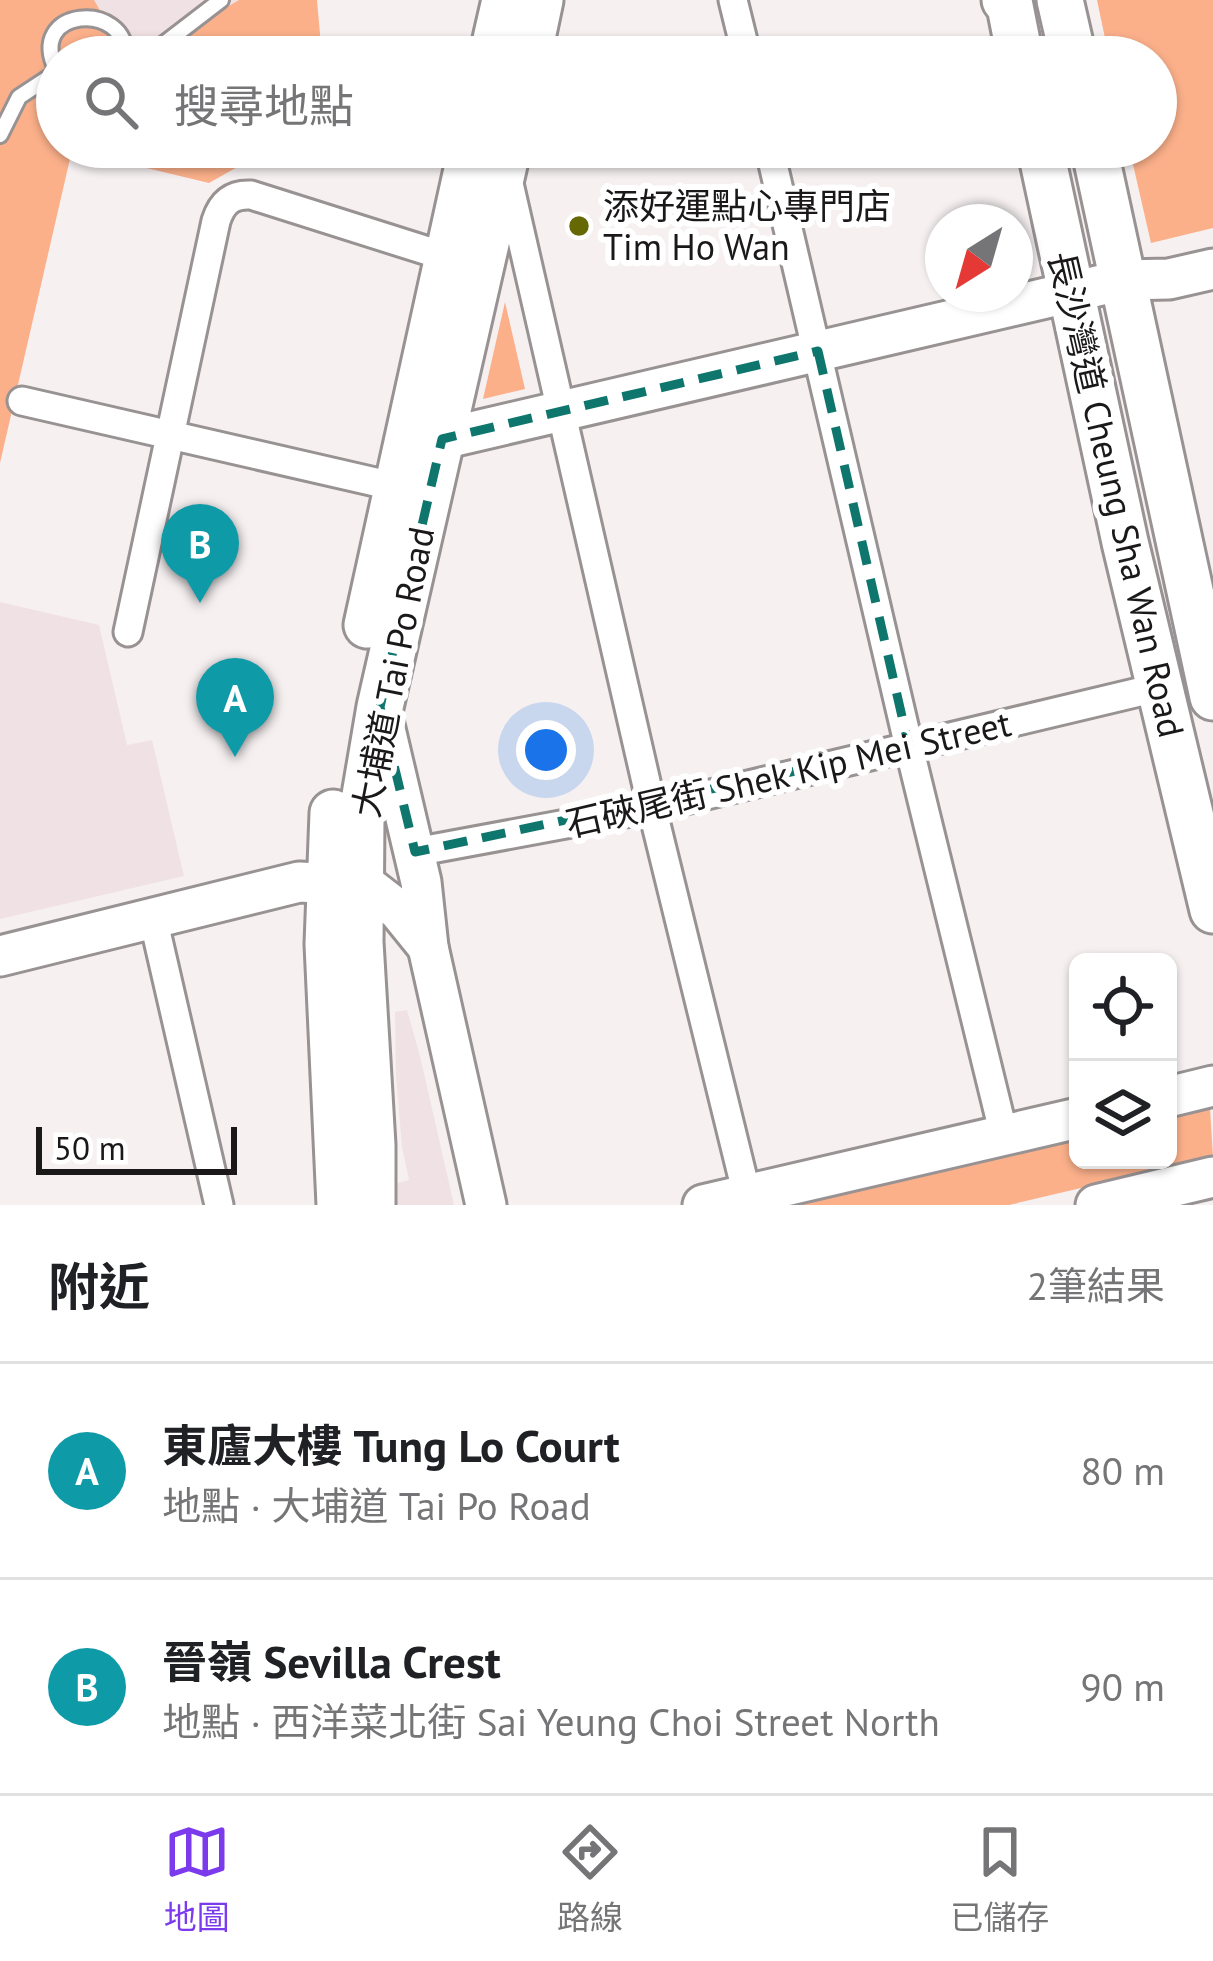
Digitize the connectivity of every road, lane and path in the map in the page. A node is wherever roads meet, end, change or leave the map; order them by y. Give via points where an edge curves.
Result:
1 (221, 0) edge
2 (505, 0) edge
3 (540, 0) edge
4 (733, 0) edge
5 (1060, 0) edge
6 (1009, 2) edge
7 (92, 7) edge
8 (52, 36) edge
9 (121, 36) edge
10 (174, 36) edge
11 (497, 36) edge
12 (532, 36) edge
13 (742, 36) edge
14 (1016, 36) edge
15 (1068, 36) edge
16 (36, 85) edge
17 (0, 135) edge
18 (488, 168) edge
19 (492, 168) edge
20 (499, 168) edge
21 (774, 168) edge
22 (1044, 168) edge
23 (1099, 168) edge
24 (448, 257) junction
25 (1213, 269) edge
26 (1123, 280) junction
27 (1070, 293) junction
28 (818, 351) junction
29 (22, 401) dead end
30 (562, 413) junction
31 (170, 435) junction
32 (442, 440) junction
33 (397, 487) junction
34 (128, 632) dead end
35 (1211, 683) edge
36 (1160, 687) junction
37 (380, 707) junction
38 (909, 747) junction
39 (652, 808) junction
40 (415, 852) junction
41 (344, 884) junction
42 (1213, 910) edge
43 (153, 918) junction
44 (428, 947) junction
45 (0, 956) edge
46 (1213, 1087) edge
47 (1177, 1095) edge
48 (1069, 1120) edge
49 (1004, 1135) junction
50 (1213, 1177) edge
51 (747, 1195) junction
52 (219, 1205) edge
53 (340, 1205) edge
54 (372, 1205) edge
55 (486, 1205) edge
56 (703, 1205) edge
57 (1096, 1205) edge

1 - 10 lane
2 - 11 main road
3 - 12 main road
4 - 13 street
5 - 15 main road
6 - 14 main road
7 - 8 lane via 66,17
7 - 9 lane
16 - 17 lane via 19,97
18 - 24 main road, 大埔道 Tai Po Road
19 - 32 main road, 大埔道 Tai Po Road
20 - 30 street
21 - 28 street
22 - 27 main road, 長沙灣道 Cheung Sha Wan Road
23 - 26 main road, 長沙灣道 Cheung Sha Wan Road
24 - 31 street via 251,195 227,200
24 - 33 main road, 大埔道 Tai Po Road
25 - 26 main road
26 - 27 main road
26 - 35 main road, 長沙灣道 Cheung Sha Wan Road
27 - 28 main road
27 - 36 main road, 長沙灣道 Cheung Sha Wan Road
28 - 30 main road
28 - 38 street
29 - 31 street
30 - 32 main road
30 - 39 street
31 - 33 street
31 - 34 street
32 - 37 main road, 大埔道 Tai Po Road
33 - 41 main road, 大埔道 Tai Po Road via 337,785
36 - 38 street, 石硤尾街 Shek Kip Mei Street
36 - 42 main road, 長沙灣道 Cheung Sha Wan Road
37 - 40 main road
37 - 41 main road, 大埔道 Tai Po Road
38 - 39 street, 石硤尾街 Shek Kip Mei Street
38 - 49 street
39 - 40 street, 石硤尾街 Shek Kip Mei Street
39 - 51 street
40 - 44 main road
41 - 43 main road via 298,882
41 - 44 main road via 380,894
41 - 53 main road, 大埔道 Tai Po Road via 328,944
41 - 54 main road, 大埔道 Tai Po Road via 360,942
43 - 45 main road
43 - 52 street
44 - 55 main road
46 - 47 main road
48 - 49 main road
49 - 51 main road
50 - 57 main road
51 - 56 main road

